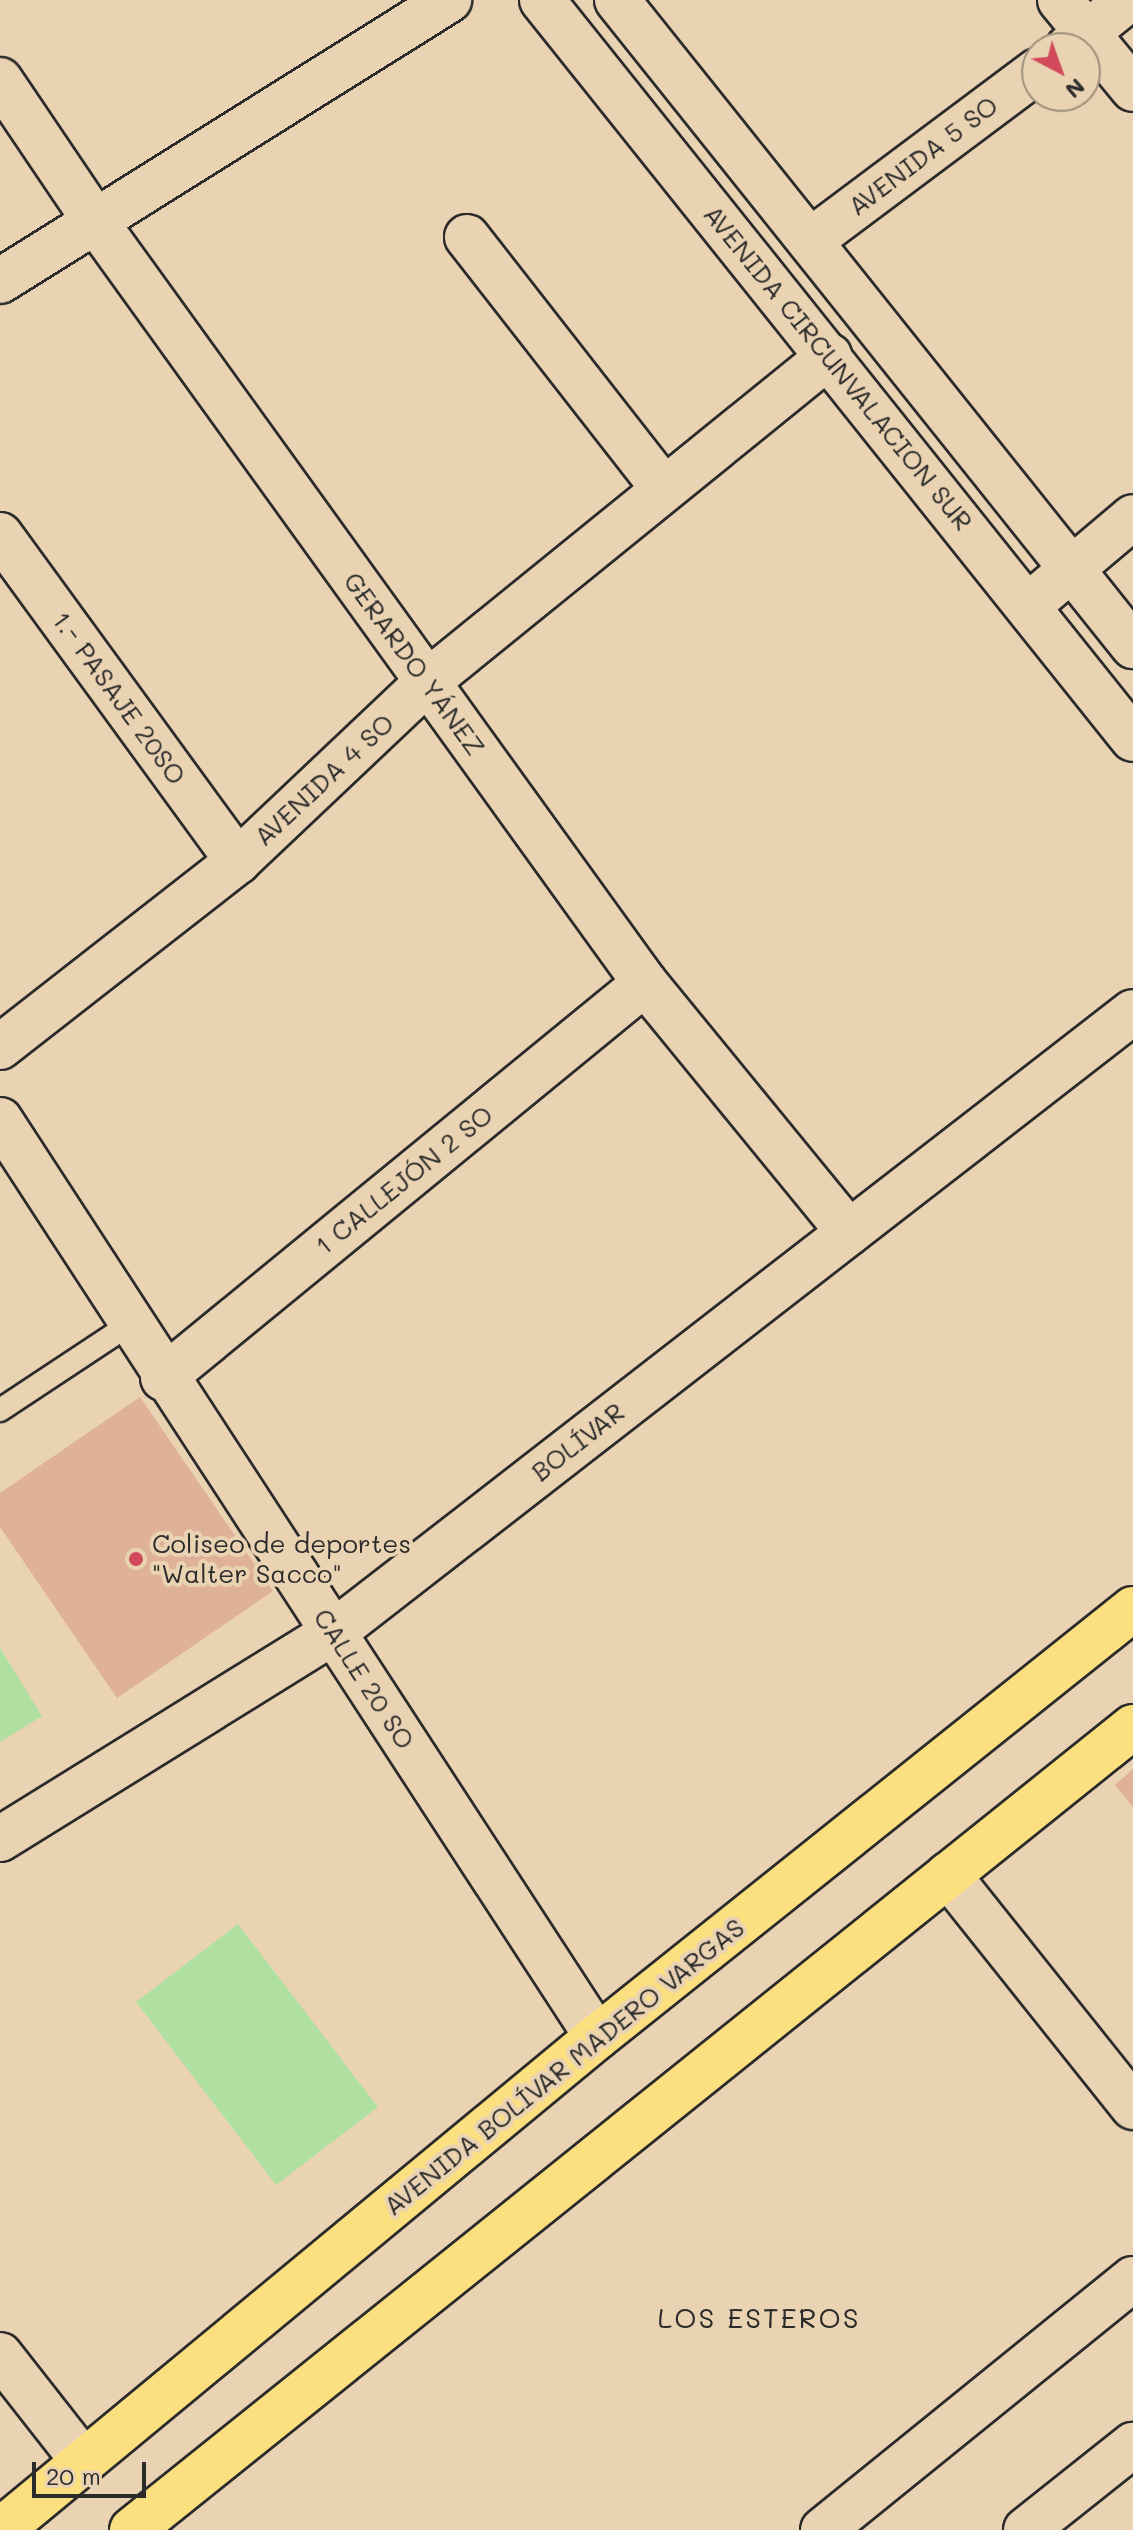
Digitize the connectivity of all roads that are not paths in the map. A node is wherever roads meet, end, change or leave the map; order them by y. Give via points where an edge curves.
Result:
1 (449, 0) edge
2 (542, 0) edge
3 (617, 0) edge
4 (1060, 0) edge
5 (1128, 0) edge
6 (1074, 32) edge
7 (1088, 32) edge
8 (1101, 60) edge
9 (0, 80) edge
10 (1021, 83) edge
11 (1133, 89) edge
12 (93, 218) junction
13 (467, 237) dead end
14 (810, 241) junction
15 (0, 281) edge
16 (829, 356) junction
17 (664, 489) junction
18 (1133, 517) edge
19 (0, 535) edge
20 (1070, 567) junction
21 (1029, 605) junction
22 (1133, 646) edge
23 (427, 682) junction
24 (1133, 739) edge
25 (238, 861) junction
26 (645, 983) junction
27 (1133, 1012) edge
28 (0, 1047) edge
29 (0, 1120) edge
30 (849, 1232) junction
31 (130, 1324) junction
32 (163, 1378) junction
33 (0, 1410) edge
34 (1133, 1609) edge
35 (334, 1632) junction
36 (1133, 1727) edge
37 (0, 1839) edge
38 (948, 1875) junction
39 (597, 2037) junction
40 (1133, 2107) edge
41 (1133, 2279) edge
42 (0, 2355) edge
43 (1133, 2445) edge
44 (84, 2462) junction
45 (1, 2530) edge
46 (132, 2530) edge
47 (823, 2530) edge
48 (1026, 2530) edge

1 - 12 street
2 - 16 street, AVENIDA CIRCUNVALACION SUR
3 - 14 street
4 - 6 street
5 - 7 street
8 - 11 street
9 - 12 street, GERARDO YÁNEZ
10 - 14 street, AVENIDA 5 SO
12 - 15 street
12 - 23 street, GERARDO YÁNEZ
13 - 17 street
14 - 20 street
16 - 17 street, AVENIDA 4 SO
16 - 21 street, AVENIDA CIRCUNVALACION SUR
17 - 23 street, AVENIDA 4 SO
18 - 20 street
19 - 25 street, 1.- PASAJE 20SO
20 - 21 street
20 - 22 street
21 - 24 street, AVENIDA CIRCUNVALACION SUR
23 - 25 street, AVENIDA 4 SO
23 - 26 street, GERARDO YÁNEZ
25 - 28 street, AVENIDA 4 SO
26 - 30 street, GERARDO YÁNEZ
26 - 32 street, 1 CALLEJÓN 2 SO
27 - 30 street, BOLÍVAR
29 - 31 street, CALLE 20 SO
30 - 35 street, BOLÍVAR
31 - 32 street, CALLE 20 SO
31 - 33 lane
32 - 35 street, CALLE 20 SO
34 - 39 main road, AVENIDA BOLÍVAR MADERO VARGAS
35 - 37 street, BOLÍVAR
35 - 39 street, CALLE 20 SO
36 - 38 main road
38 - 40 street
38 - 46 main road
39 - 44 main road, AVENIDA BOLÍVAR MADERO VARGAS
41 - 47 street
42 - 44 street
43 - 48 street
44 - 45 main road, AVENIDA BOLÍVAR MADERO VARGAS

